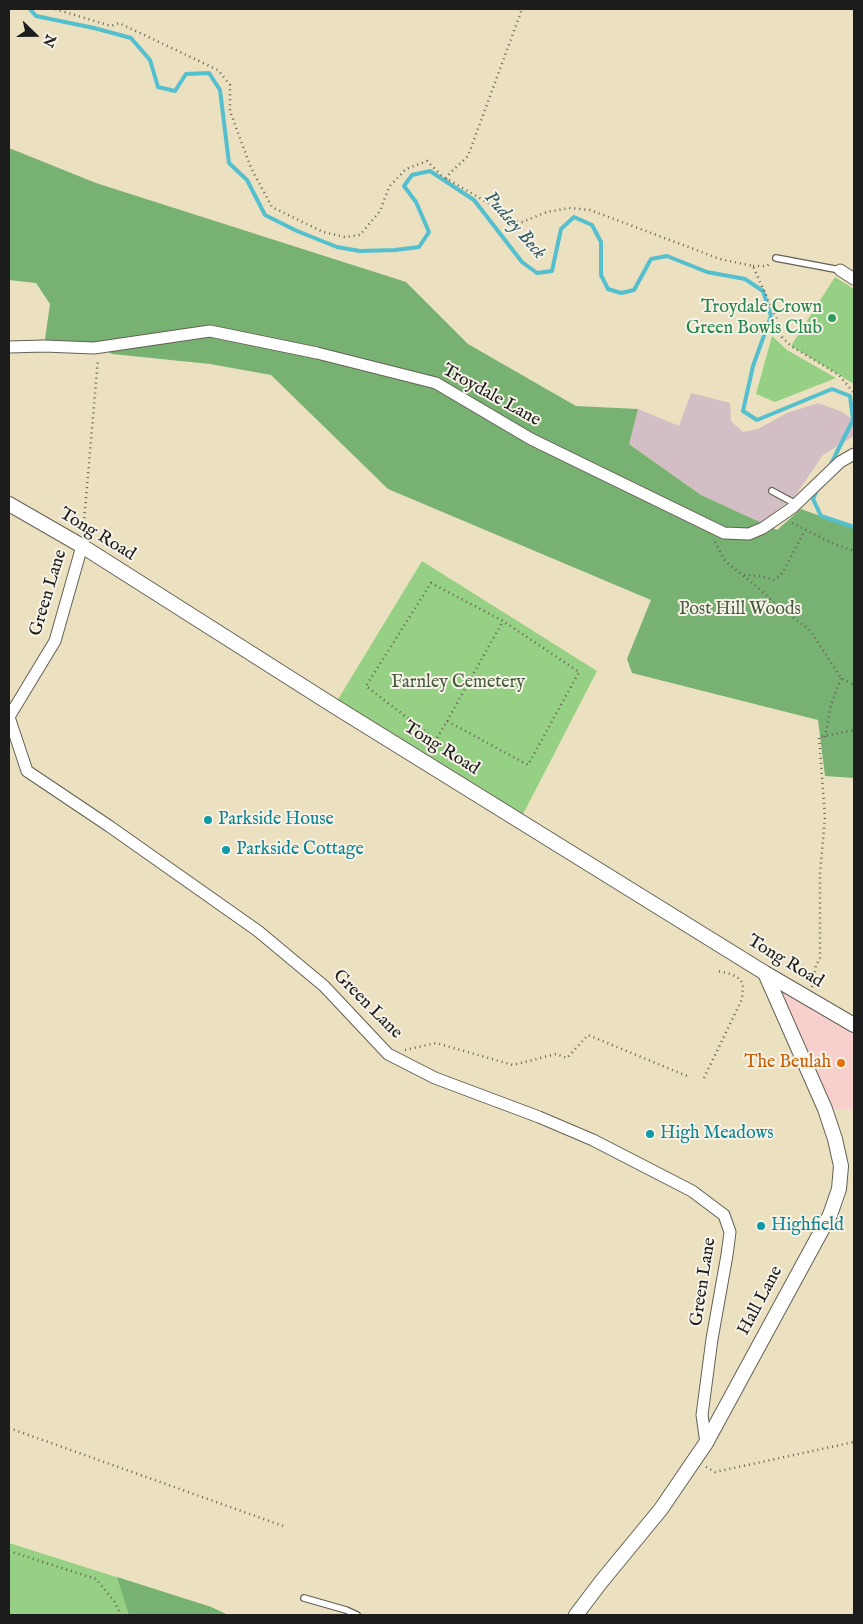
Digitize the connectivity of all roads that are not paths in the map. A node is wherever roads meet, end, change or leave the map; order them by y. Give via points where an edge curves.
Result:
1 (776, 258) road end
2 (840, 270) joint
3 (854, 279) edge
4 (9, 347) edge
5 (854, 454) edge
6 (772, 491) dead end
7 (800, 501) junction
8 (9, 504) edge
9 (82, 546) junction
10 (765, 973) junction
11 (854, 1025) edge
12 (706, 1443) junction
13 (304, 1598) dead end
14 (357, 1615) edge
15 (576, 1615) edge

1 - 2 lane
2 - 3 street
4 - 7 street, Troydale Lane via 99,347 210,331 317,353 436,383 530,439 724,533 749,534 783,516
5 - 7 street, Troydale Lane via 840,462
6 - 7 lane
8 - 9 street, Tong Road
9 - 10 street, Tong Road
9 - 12 street, Green Lane via 55,641 9,717 27,771 258,931 324,986 388,1054 435,1078 593,1140 692,1191 724,1215 730,1232 702,1415
10 - 11 street, Tong Road
10 - 12 street, Hall Lane via 836,1139 841,1166 840,1189 830,1215
12 - 15 street, Hall Lane via 661,1509
13 - 14 lane

